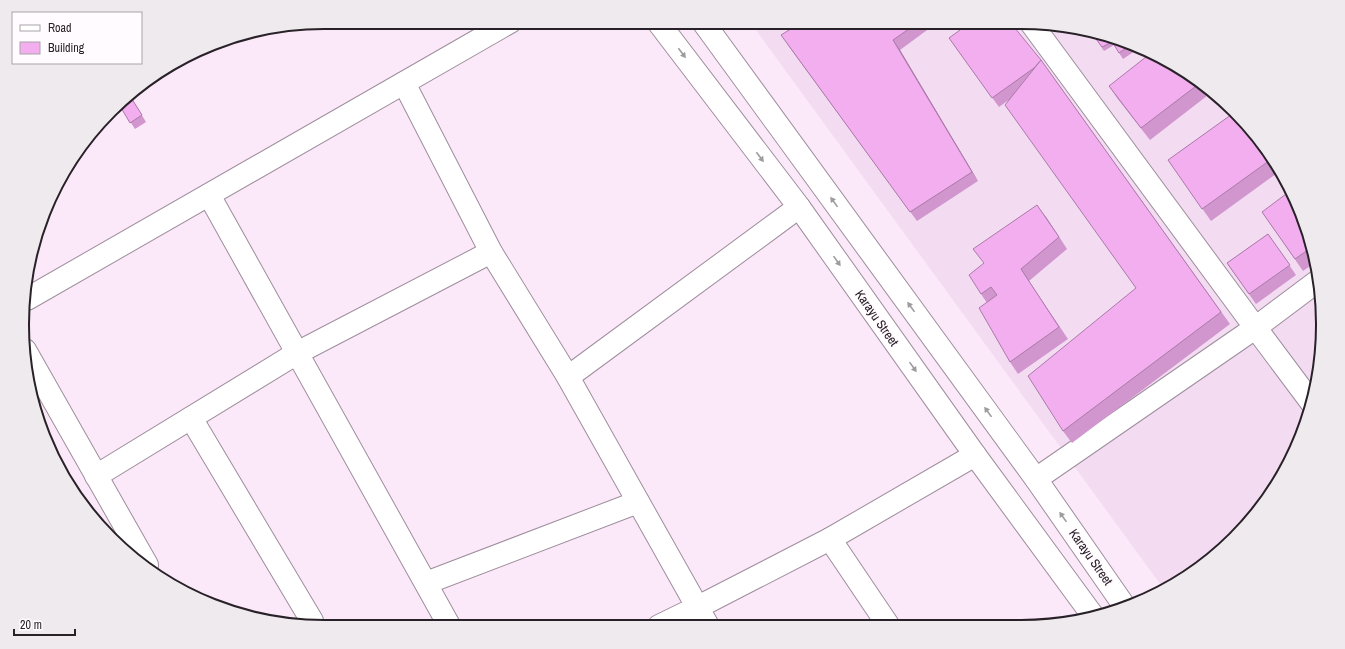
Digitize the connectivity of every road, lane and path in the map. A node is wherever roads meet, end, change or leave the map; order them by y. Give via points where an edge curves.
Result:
1 (498, 29) edge
2 (663, 29) edge
3 (708, 29) edge
4 (1036, 30) edge
5 (404, 83) junction
6 (208, 195) junction
7 (799, 207) junction
8 (491, 252) junction
9 (1313, 285) edge
10 (31, 297) edge
11 (1255, 328) junction
12 (297, 353) junction
13 (32, 362) edge
14 (568, 377) junction
15 (1307, 396) edge
16 (191, 418) junction
17 (975, 455) junction
18 (96, 476) junction
19 (1036, 478) junction
20 (638, 502) junction
21 (830, 539) junction
22 (142, 557) edge
23 (426, 583) junction
24 (1122, 602) edge
25 (1090, 612) edge
26 (703, 616) edge
27 (311, 619) edge
28 (447, 620) edge
29 (685, 620) edge
30 (885, 620) edge

1 - 5 street
2 -> 7 street, Karayu Street
19 -> 3 street, Karayu Street
4 - 11 street
5 - 6 street
5 - 8 street
6 - 10 street
6 - 12 street
7 - 14 street
7 -> 17 street, Karayu Street
8 - 12 street
8 - 14 street
9 - 11 street
11 - 15 street
11 - 19 street
12 - 16 street
12 - 23 street
13 - 18 street
14 - 20 street
16 - 18 street
16 - 27 street
17 - 21 street
17 - 25 street, Karayu Street
18 - 22 street
24 -> 19 street, Karayu Street
20 - 23 street
20 - 26 street
21 - 26 street
21 - 30 street
23 - 28 street
26 - 29 street

